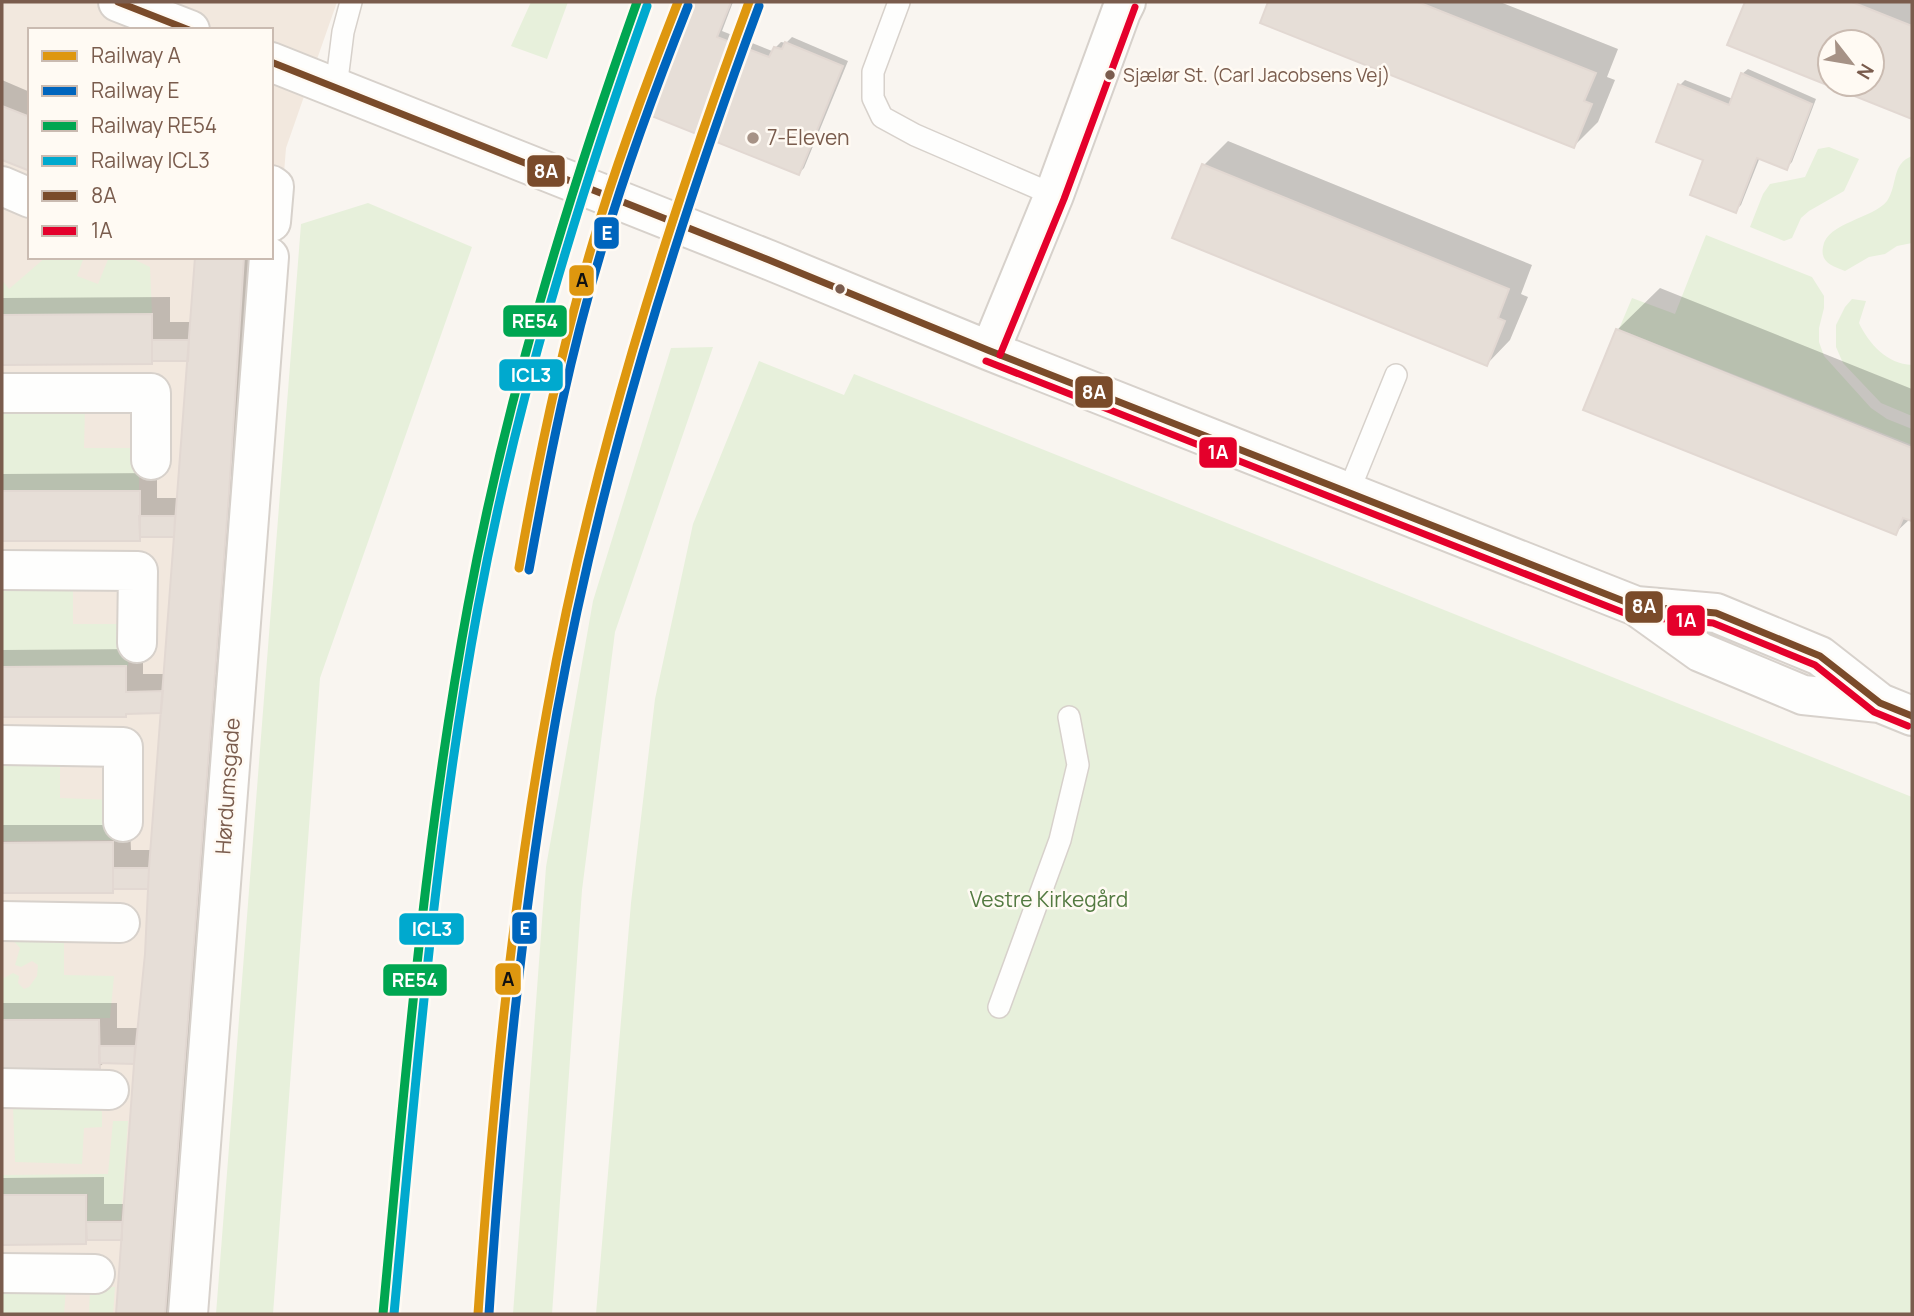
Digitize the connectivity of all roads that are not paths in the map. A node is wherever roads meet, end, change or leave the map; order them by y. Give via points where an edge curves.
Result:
1 (351, 2) edge
2 (899, 2) edge
3 (1126, 2) edge
4 (128, 13) edge
5 (183, 28) edge
6 (273, 63) edge
7 (336, 88) junction
8 (2, 186) edge
9 (1054, 195) junction
10 (28, 197) edge
11 (269, 259) edge
12 (990, 351) junction
13 (1396, 375) dead end
14 (2, 393) edge
15 (151, 460) dead end
16 (1348, 493) junction
17 (2, 570) edge
18 (137, 643) dead end
19 (1896, 710) edge
20 (1069, 717) dead end
21 (2, 745) edge
22 (123, 822) dead end
23 (2, 921) edge
24 (120, 923) dead end
25 (999, 1007) dead end
26 (2, 1088) edge
27 (109, 1090) dead end
28 (2, 1273) edge
29 (95, 1274) dead end
30 (188, 1314) edge

1 - 7 lane
2 - 9 lane via 873,72 873,98 883,117
3 - 9 street
4 - 5 street
6 - 7 street
7 - 12 street
8 - 10 street
9 - 12 street
11 - 30 street, Hørdumsgade
12 - 16 street
13 - 16 lane
14 - 15 street via 151,393
16 - 19 street via 1636,606 1727,617 1820,656
17 - 18 street via 138,571
20 - 25 lane via 1078,765 1075,778 1060,840
21 - 22 street via 123,747
23 - 24 street
26 - 27 street
28 - 29 street

